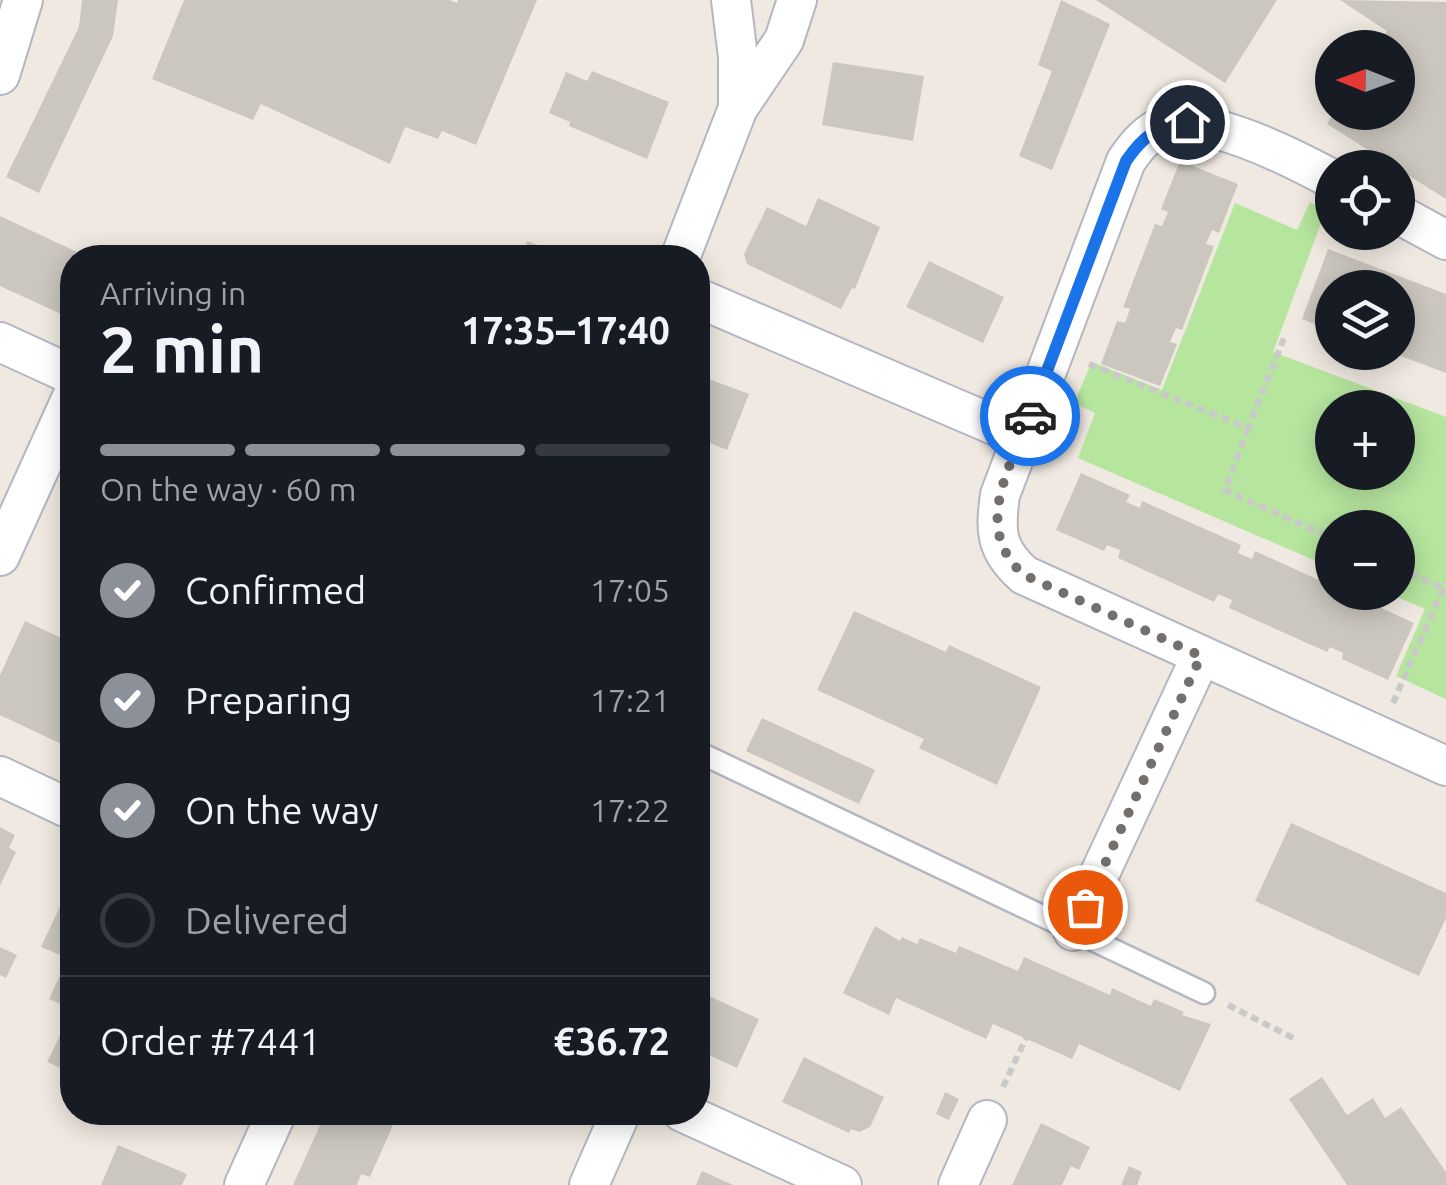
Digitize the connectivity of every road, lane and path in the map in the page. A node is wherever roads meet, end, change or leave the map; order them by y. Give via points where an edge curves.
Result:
1 (23, 0) edge
2 (731, 0) edge
3 (797, 0) edge
4 (0, 75) edge
5 (738, 108) junction
6 (1315, 171) edge
7 (1415, 223) edge
8 (1446, 240) edge
9 (685, 245) edge
10 (710, 303) edge
11 (1284, 338) dead end
12 (0, 342) edge
13 (1055, 350) junction
14 (60, 370) edge
15 (60, 424) edge
16 (1248, 428) junction
17 (1022, 437) junction
18 (1315, 530) edge
19 (0, 556) edge
20 (1415, 574) edge
21 (1445, 585) edge
22 (1201, 656) junction
23 (1379, 736) junction
24 (710, 758) edge
25 (1446, 766) edge
26 (0, 776) edge
27 (60, 804) edge
28 (1072, 931) junction
29 (1204, 994) joint
30 (1026, 1038) dead end
31 (1293, 1038) dead end
32 (987, 1120) joint
33 (270, 1125) edge
34 (615, 1125) edge
35 (710, 1125) edge
36 (244, 1185) edge
37 (589, 1185) edge
38 (842, 1185) edge
39 (958, 1185) edge

1 - 4 street
2 - 5 street
3 - 5 street via 784,40
5 - 9 street
6 - 13 street via 1218,128 1187,122 1161,127 1140,141 1126,161
7 - 8 street
10 - 17 street
11 - 16 path
12 - 14 street
13 - 16 path
13 - 17 street
15 - 19 street
16 - 18 path via 1225,490
17 - 22 street via 997,518 1008,560 1024,575
20 - 21 path
21 - 23 path
22 - 23 street
22 - 28 street
23 - 25 street
24 - 28 lane
26 - 27 street
28 - 29 lane
29 - 31 path
30 - 32 path
32 - 39 street
33 - 36 street
34 - 37 street
35 - 38 street

